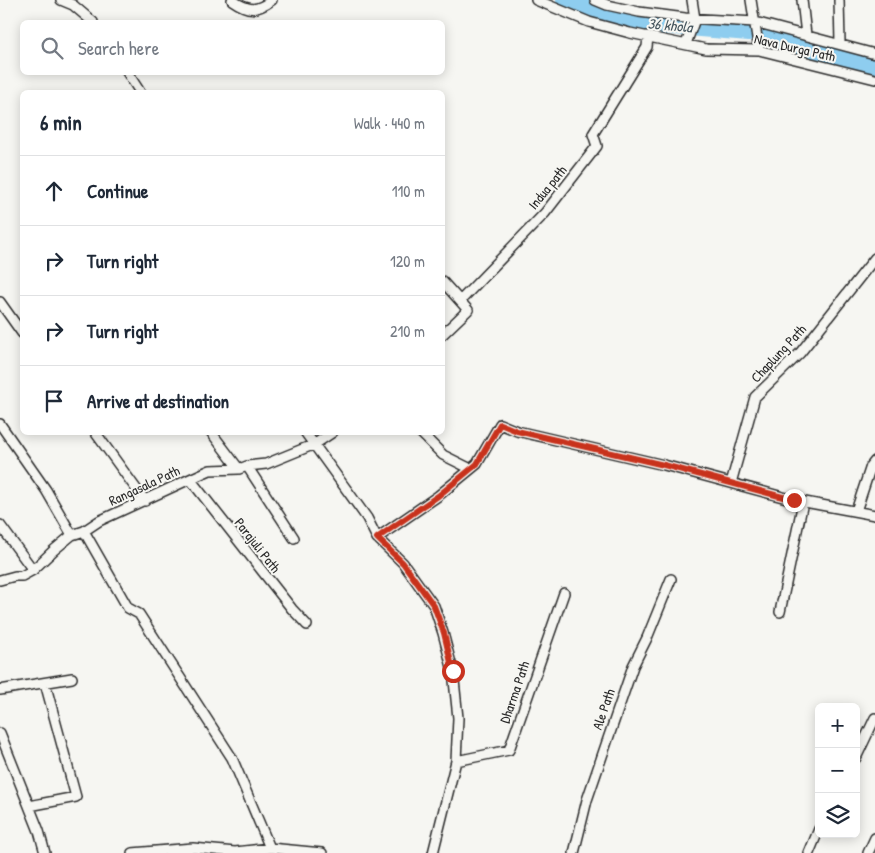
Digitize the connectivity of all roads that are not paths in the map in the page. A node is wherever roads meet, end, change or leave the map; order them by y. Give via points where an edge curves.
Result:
1 (62, 0) edge
2 (232, 0) edge
3 (272, 0) edge
4 (538, 0) edge
5 (692, 0) edge
6 (751, 0) edge
7 (802, 0) edge
8 (839, 0) edge
9 (599, 1) edge
10 (696, 18) junction
11 (91, 20) edge
12 (755, 22) junction
13 (806, 35) junction
14 (648, 36) junction
15 (840, 43) junction
16 (686, 44) junction
17 (759, 50) junction
18 (875, 54) edge
19 (129, 75) edge
20 (875, 79) edge
21 (139, 90) edge
22 (875, 258) edge
23 (445, 284) edge
24 (460, 301) junction
25 (0, 302) edge
26 (20, 330) edge
27 (445, 332) edge
28 (0, 424) edge
29 (97, 435) edge
30 (214, 435) edge
31 (308, 435) edge
32 (328, 435) edge
33 (423, 435) edge
34 (315, 444) junction
35 (875, 461) edge
36 (243, 467) junction
37 (471, 469) junction
38 (190, 479) junction
39 (731, 483) junction
40 (144, 501) junction
41 (803, 502) junction
42 (856, 511) junction
43 (875, 515) edge
44 (0, 524) edge
45 (84, 531) junction
46 (72, 535) junction
47 (294, 538) dead end
48 (377, 538) junction
49 (33, 570) junction
50 (671, 579) dead end
51 (0, 580) edge
52 (564, 593) dead end
53 (780, 612) dead end
54 (307, 625) dead end
55 (72, 678) dead end
56 (45, 683) junction
57 (0, 690) edge
58 (875, 718) edge
59 (0, 733) edge
60 (860, 750) edge
61 (456, 760) junction
62 (29, 806) junction
63 (815, 838) edge
64 (875, 838) edge
65 (270, 848) junction
66 (45, 853) edge
67 (132, 853) edge
68 (322, 853) edge
69 (433, 853) edge
70 (574, 853) edge
71 (809, 853) edge
72 (868, 853) edge

1 - 11 street via 74,5
2 - 3 street via 250,9 257,9
4 - 14 street, Nava Durga Path via 589,22
5 - 10 street
6 - 12 street
7 - 13 street
8 - 15 street
9 - 10 street via 640,12
10 - 12 street
10 - 16 street
12 - 13 street
12 - 17 street
13 - 15 street
14 - 16 street, Nava Durga Path
14 - 24 street, Indua path via 648,47 592,134 597,146 545,213
15 - 18 street
16 - 17 street, Nava Durga Path via 706,49
17 - 20 street, Nava Durga Path
19 - 21 street
22 - 39 street, Chaplung Path via 800,353 755,397
23 - 24 street
24 - 27 street via 468,310
25 - 26 street
28 - 46 street via 46,490
29 - 40 street
30 - 36 street
31 - 34 street
32 - 34 street, Rangasala Path
33 - 37 street via 443,456
34 - 36 street, Rangasala Path via 266,464
34 - 48 street via 367,518
35 - 42 street
36 - 38 street, Rangasala Path via 210,470
36 - 47 street
37 - 39 street via 500,424 517,431
37 - 48 street
38 - 40 street, Rangasala Path
38 - 54 street, Parajuli Path
39 - 41 street
40 - 45 street, Rangasala Path
41 - 42 street
41 - 53 street
42 - 43 street
44 - 49 street
45 - 46 street, Rangasala Path
45 - 65 street via 128,608 139,614 232,758
46 - 49 street, Rangasala Path
48 - 61 street via 403,563 434,606 444,633 453,671 458,718
49 - 51 street, Rangasala Path via 22,576
50 - 70 street, Ale Path via 633,666 587,800
52 - 61 street, Dharma Path via 509,750
55 - 56 street
56 - 57 street
56 - 62 street via 76,796
58 - 60 street
59 - 62 street
61 - 69 street
62 - 66 street
63 - 71 street
64 - 72 street
65 - 67 street via 235,852 193,848
65 - 68 street

